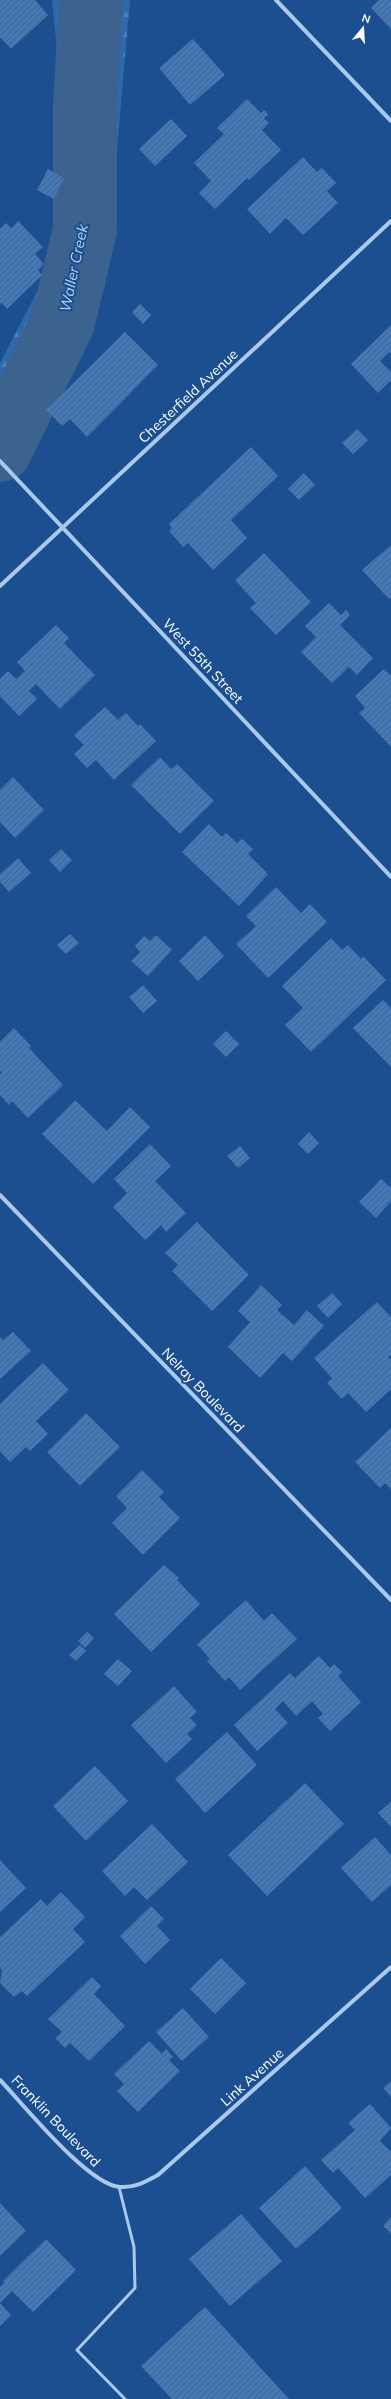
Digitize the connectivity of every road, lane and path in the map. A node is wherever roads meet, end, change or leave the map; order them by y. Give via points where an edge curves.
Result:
1 (276, 0) edge
2 (391, 120) edge
3 (391, 221) edge
4 (0, 461) edge
5 (63, 528) junction
6 (0, 586) edge
7 (391, 877) edge
8 (0, 1195) edge
9 (391, 1600) edge
10 (391, 1967) edge
11 (0, 2080) edge
12 (119, 2187) junction
13 (125, 2399) edge

1 - 2 street
3 - 5 street, Chesterfield Avenue
4 - 5 street, West 55th Street
5 - 6 street, Chesterfield Avenue
5 - 7 street, West 55th Street
8 - 9 street, Nelray Boulevard
10 - 12 street, Link Avenue via 158,2175 138,2186
11 - 12 street, Franklin Boulevard via 81,2166 99,2180
12 - 13 lane via 134,2247 135,2288 77,2350

